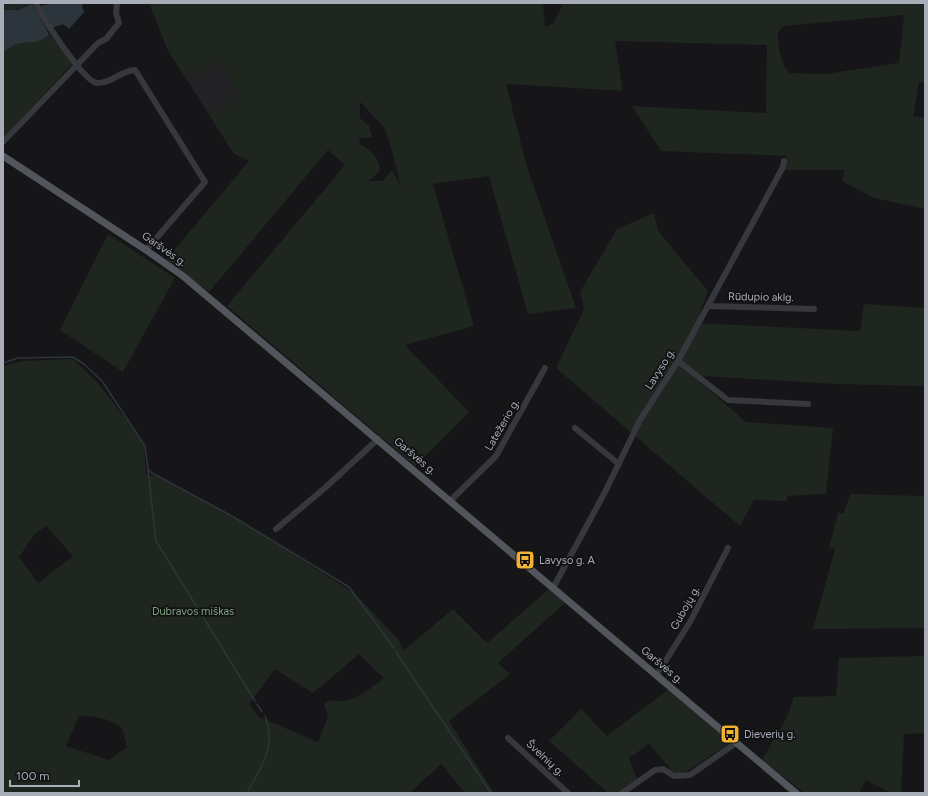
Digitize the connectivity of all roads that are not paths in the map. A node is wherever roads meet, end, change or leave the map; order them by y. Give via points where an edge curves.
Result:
1 (36, 3) edge
2 (117, 3) edge
3 (77, 65) junction
4 (3, 142) edge
5 (3, 156) edge
6 (784, 161) dead end
7 (146, 250) junction
8 (708, 306) junction
9 (814, 308) dead end
10 (678, 361) junction
11 (545, 368) dead end
12 (808, 404) dead end
13 (575, 428) dead end
14 (378, 439) junction
15 (619, 464) junction
16 (450, 500) junction
17 (276, 529) dead end
18 (728, 548) dead end
19 (553, 588) junction
20 (656, 676) junction
21 (508, 738) dead end
22 (736, 744) junction
23 (568, 793) edge
24 (622, 793) edge
25 (796, 793) edge

1 - 3 street via 51,30
2 - 3 street via 116,14 119,23 106,39 98,43
3 - 4 street
3 - 7 street via 96,83 135,70 205,182
5 - 7 main road, Garšvės g.
6 - 8 street, Lavyso g.
7 - 14 main road, Garšvės g. via 183,276
8 - 9 street, Rūdupio aklg.
8 - 10 street, Lavyso g.
10 - 12 street via 728,400
10 - 15 street, Lavyso g. via 640,420
11 - 16 street, Latežerio g. via 496,456
13 - 15 street
14 - 16 main road, Garšvės g.
14 - 17 street
15 - 19 street, Lavyso g.
16 - 19 main road, Garšvės g.
18 - 20 street, Gubojų g. via 690,622
19 - 20 main road, Garšvės g.
20 - 22 main road, Garšvės g.
21 - 23 street, Švelnių g.
22 - 24 street via 690,775 674,776 663,769 654,770
22 - 25 main road, Garšvės g.

